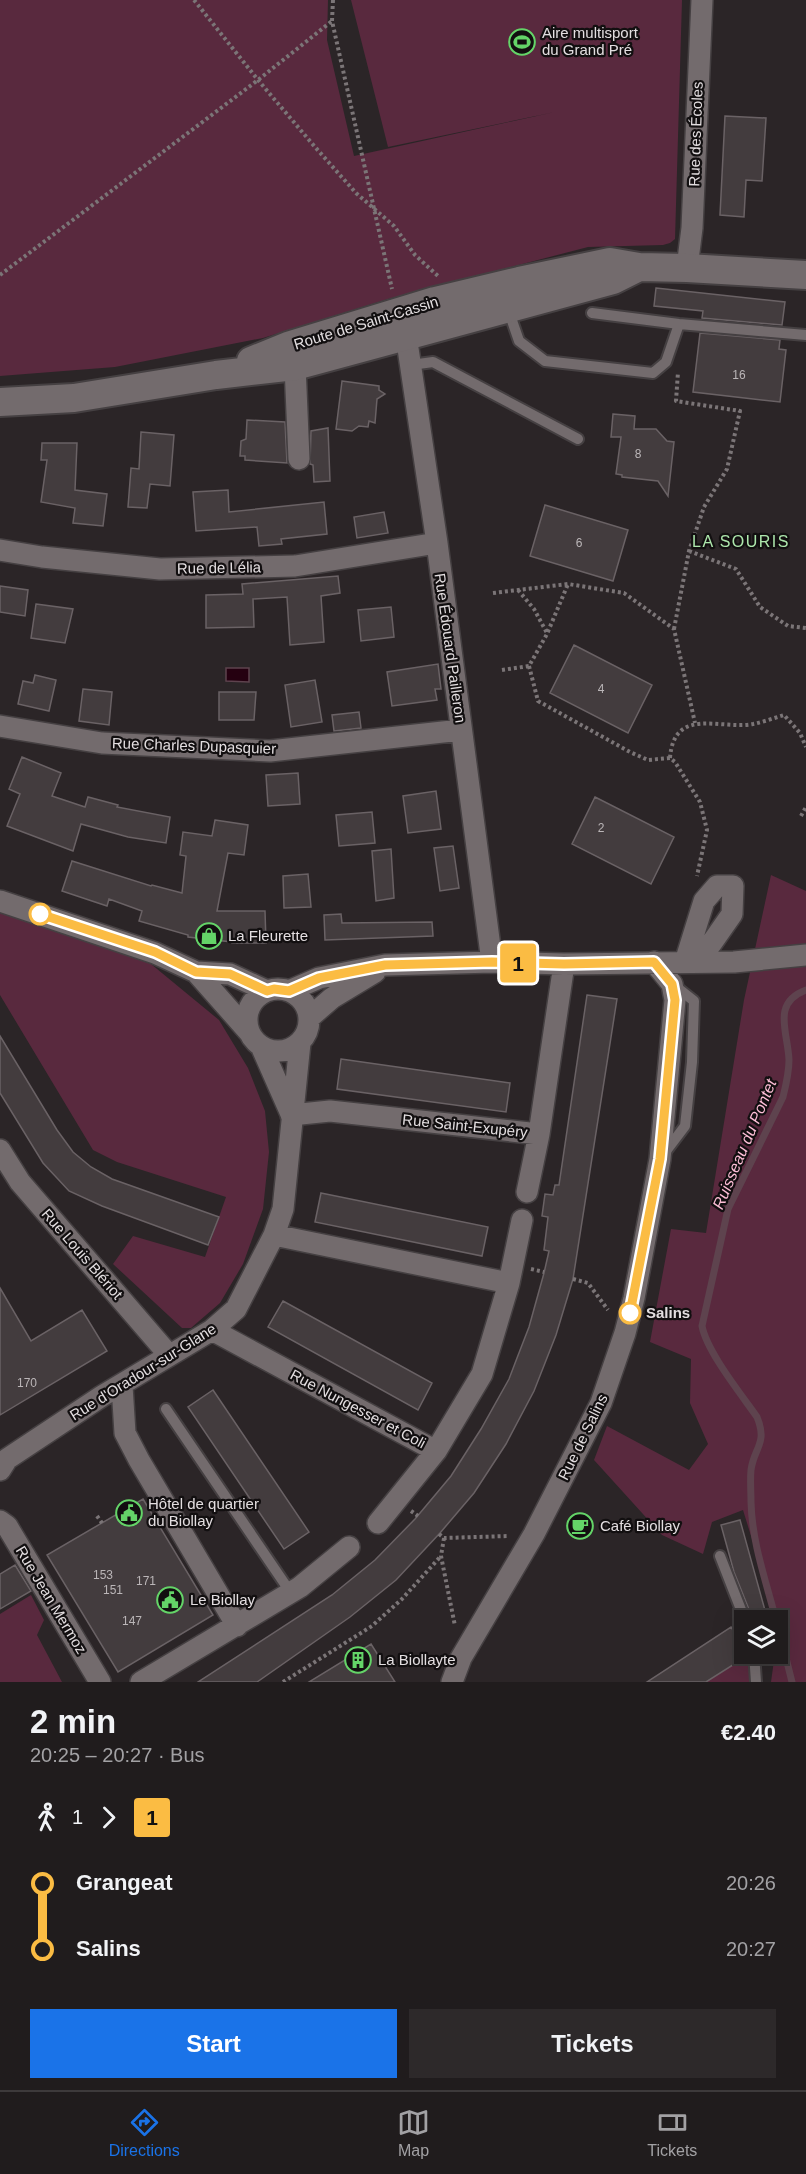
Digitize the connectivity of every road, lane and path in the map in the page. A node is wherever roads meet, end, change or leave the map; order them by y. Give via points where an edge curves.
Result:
1 (194, 0) edge
2 (333, 0) edge
3 (702, 0) edge
4 (332, 21) junction
5 (258, 80) junction
6 (372, 205) junction
7 (687, 268) junction
8 (0, 275) edge
9 (806, 275) edge
10 (392, 290) dead end
11 (510, 294) junction
12 (451, 298) junction
13 (592, 313) dead end
14 (679, 324) junction
15 (406, 335) junction
16 (806, 335) edge
17 (292, 356) junction
18 (666, 363) junction
19 (411, 364) junction
20 (0, 402) edge
21 (578, 439) dead end
22 (299, 459) dead end
23 (437, 543) junction
24 (0, 550) edge
25 (689, 551) junction
26 (568, 584) junction
27 (518, 590) junction
28 (493, 593) dead end
29 (806, 628) edge
30 (674, 629) junction
31 (547, 634) junction
32 (530, 666) junction
33 (502, 670) dead end
34 (695, 723) junction
35 (0, 726) edge
36 (461, 730) junction
37 (806, 747) edge
38 (670, 758) junction
39 (806, 807) edge
40 (801, 816) dead end
41 (0, 901) edge
42 (703, 906) junction
43 (806, 955) edge
44 (492, 962) junction
45 (654, 962) junction
46 (685, 962) junction
47 (564, 964) junction
48 (385, 965) junction
49 (196, 972) junction
50 (267, 991) junction
51 (289, 991) junction
52 (309, 1018) junction
53 (255, 1039) junction
54 (300, 1043) junction
55 (291, 1115) junction
56 (539, 1134) junction
57 (0, 1150) edge
58 (528, 1192) dead end
59 (522, 1220) dead end
60 (274, 1235) junction
61 (573, 1279) dead end
62 (509, 1283) junction
63 (212, 1330) junction
64 (625, 1333) junction
65 (169, 1355) junction
66 (122, 1386) junction
67 (166, 1409) dead end
68 (436, 1451) junction
69 (0, 1470) edge
70 (97, 1516) dead end
71 (0, 1521) edge
72 (102, 1523) dead end
73 (378, 1523) dead end
74 (439, 1534) dead end
75 (534, 1534) junction
76 (444, 1538) junction
77 (348, 1548) dead end
78 (441, 1556) junction
79 (720, 1556) dead end
80 (291, 1593) junction
81 (741, 1610) edge
82 (237, 1626) junction
83 (461, 1658) junction
84 (754, 1664) edge
85 (100, 1682) edge
86 (141, 1682) edge
87 (283, 1682) edge
88 (452, 1682) edge
89 (756, 1682) edge

1 - 5 path
2 - 4 path
3 - 7 street, Rue des Écoles
4 - 5 path
4 - 6 path
5 - 6 path via 356,193
5 - 8 path
6 - 10 path
6 - 12 path via 415,255 436,272
7 - 9 street, Route de Saint-Cassin
7 - 11 street, Route de Saint-Cassin via 639,267 613,280
11 - 12 street, Route de Saint-Cassin
11 - 15 street, Route de Saint-Cassin
11 - 18 lane via 519,341 545,361 653,373
12 - 17 street, Route de Saint-Cassin
13 - 14 lane
14 - 16 lane
14 - 18 lane
15 - 17 street, Route de Saint-Cassin
15 - 19 street, Rue Édouard Pailleron
17 - 20 street, Route de Saint-Cassin via 216,375 74,398
17 - 22 street
18 - 25 path via 678,365 676,401 740,411 728,469 704,507
19 - 21 lane via 434,362
19 - 23 street, Rue Édouard Pailleron
23 - 24 street, Rue de Lélia via 295,566 160,569
23 - 36 street, Rue Édouard Pailleron
25 - 29 path via 736,569 760,607 788,626
25 - 30 path
26 - 27 path
26 - 30 path via 624,593
26 - 31 path
27 - 28 path
27 - 31 path
30 - 34 path
31 - 32 path
32 - 33 path
32 - 38 path via 538,701 630,753 648,760
34 - 37 path via 753,724 784,715
34 - 38 path via 681,731 671,747
35 - 36 street, Rue Charles Dupasquier via 102,743 270,751
36 - 44 street, Rue Édouard Pailleron
38 - 42 path via 700,802 707,830 696,880
39 - 40 path
41 - 49 street via 155,952
42 - 46 street
42 - 46 street via 717,886 733,886 732,914 711,944
43 - 46 street
44 - 47 street
44 - 48 street
45 - 46 street
45 - 47 street
45 - 64 street, Rue de Salins via 672,984 675,1000 660,1159
47 - 56 street, Rue Saint-Exupéry
48 - 51 street via 319,978
48 - 52 street via 332,998
49 - 50 street via 230,974
49 - 53 street
50 - 51 street
50 - 53 street via 252,1003 247,1022
51 - 52 street via 303,1002
52 - 54 street
53 - 54 street via 270,1051 281,1052
53 - 55 street, Rue d'Oradour-sur-Glane
54 - 55 street, Rue d'Oradour-sur-Glane
55 - 56 street, Rue Saint-Exupéry via 330,1111
55 - 60 street, Rue d'Oradour-sur-Glane via 284,1209
56 - 58 street
57 - 65 street, Rue Louis Blériot via 20,1182
59 - 62 street, Rue Nungesser et Coli
60 - 62 street
60 - 63 street, Rue d'Oradour-sur-Glane via 236,1309
61 - 64 path via 588,1283
62 - 68 street, Rue Nungesser et Coli via 482,1374
63 - 65 street, Rue d'Oradour-sur-Glane
63 - 68 street, Rue Nungesser et Coli
64 - 75 street, Rue de Salins via 601,1403
65 - 66 street, Rue d'Oradour-sur-Glane
66 - 69 street, Rue d'Oradour-sur-Glane via 7,1459
66 - 82 street via 125,1433
67 - 80 lane
68 - 73 street
70 - 72 path
71 - 85 street, Rue Jean Mermoz via 7,1526
74 - 76 path
75 - 76 path
75 - 83 street, Rue de Salins
76 - 78 path
77 - 80 street
78 - 83 path
78 - 87 path via 372,1626
79 - 81 lane
80 - 82 street
82 - 86 street
83 - 88 street, Rue de Salins
84 - 89 lane

